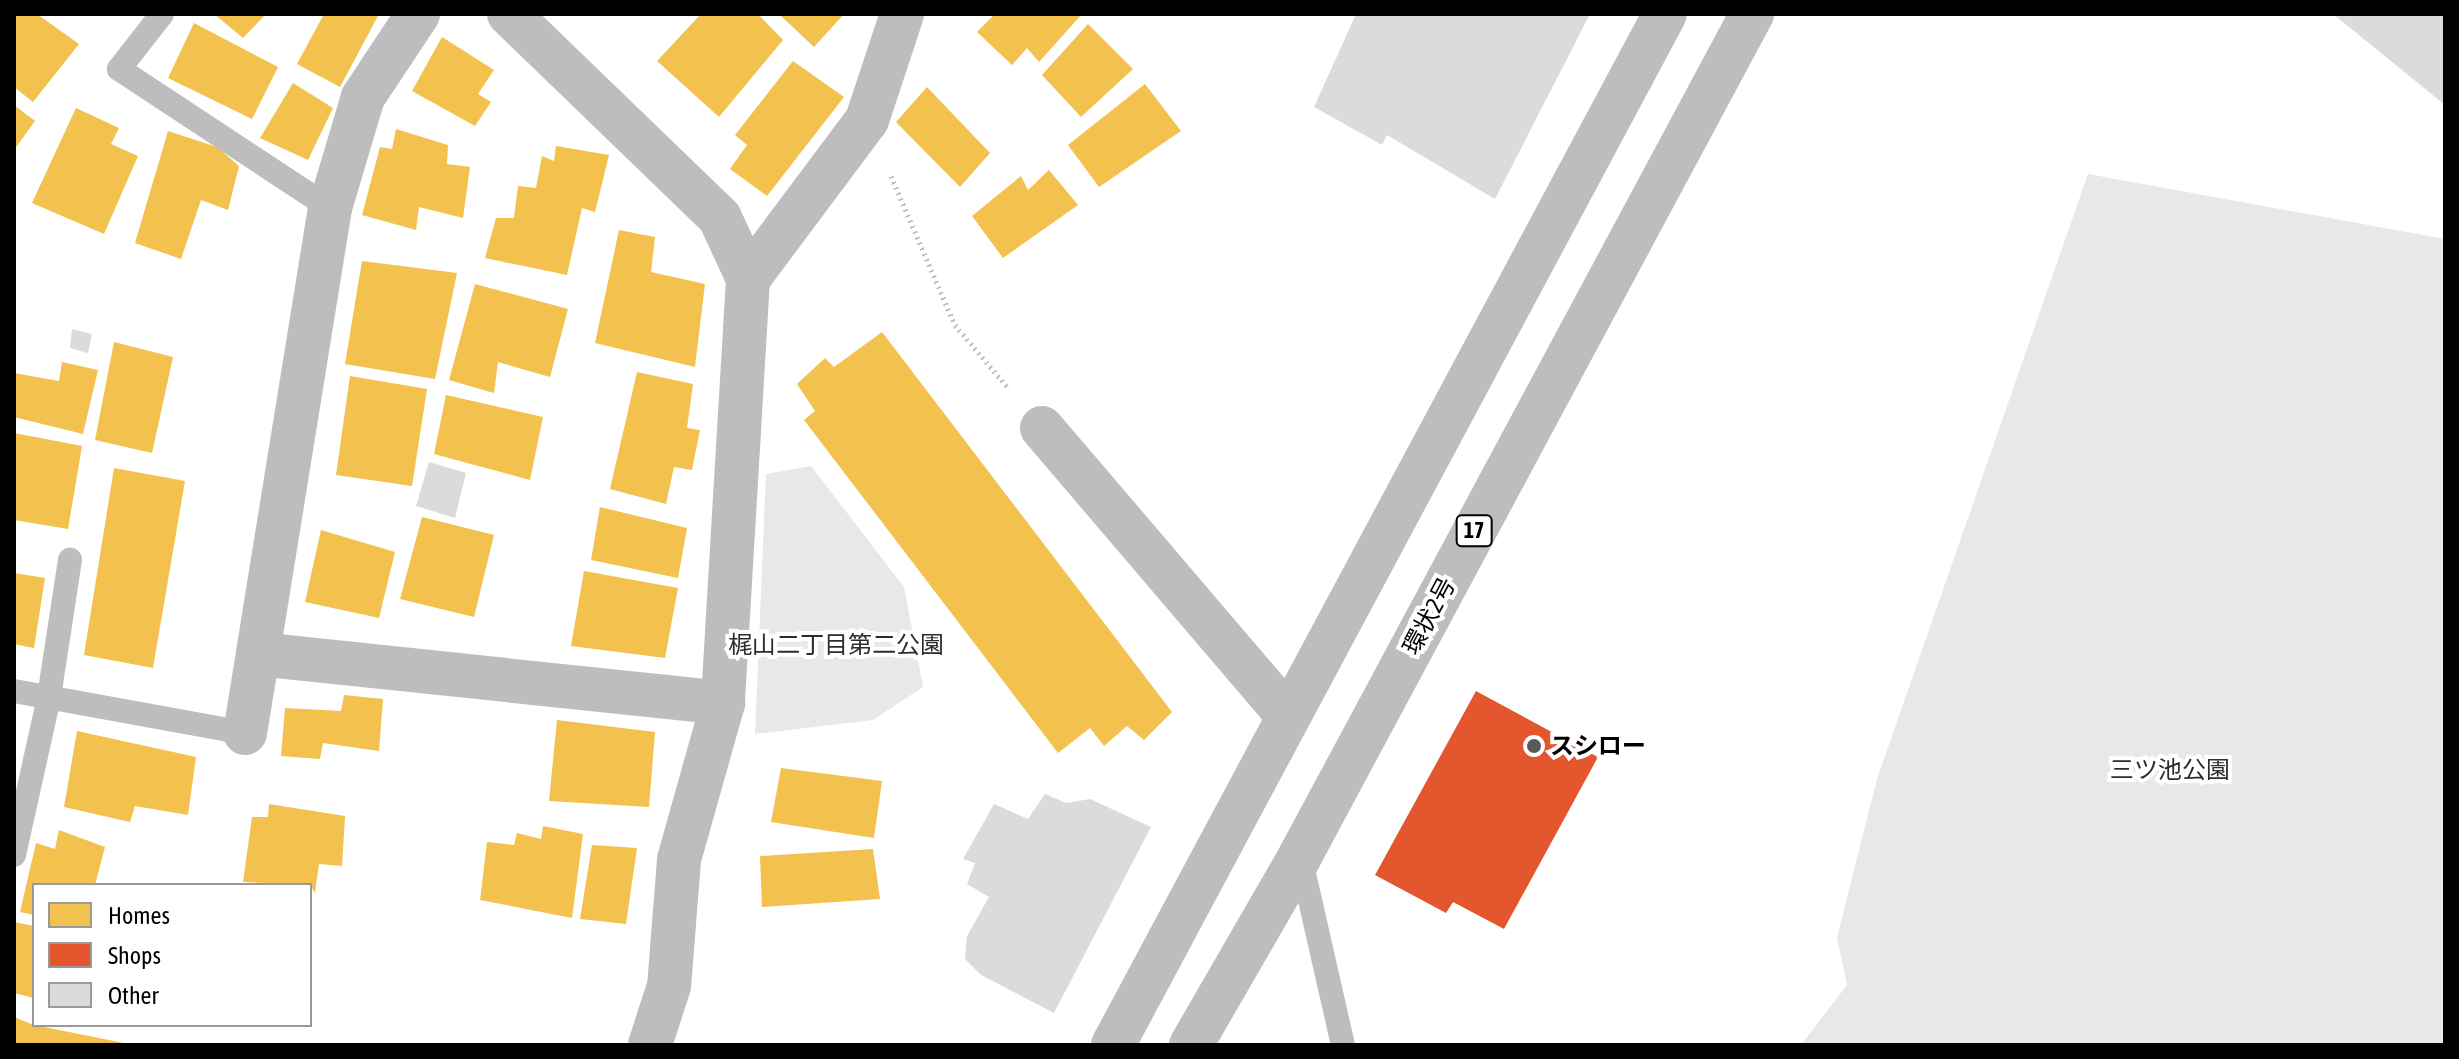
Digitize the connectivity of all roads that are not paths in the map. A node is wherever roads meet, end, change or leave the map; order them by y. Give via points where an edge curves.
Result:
1 (162, 14) edge
2 (418, 14) edge
3 (509, 14) edge
4 (902, 14) edge
5 (1665, 14) edge
6 (1752, 14) edge
7 (330, 208) junction
8 (748, 279) junction
9 (1042, 428) road end
10 (70, 560) dead end
11 (258, 654) junction
12 (14, 691) edge
13 (49, 697) junction
14 (723, 703) junction
15 (1288, 716) junction
16 (245, 733) joint
17 (14, 855) edge
18 (1300, 856) junction
19 (669, 986) junction
20 (650, 1045) edge
21 (679, 1045) edge
22 (1113, 1045) edge
23 (1191, 1045) edge
24 (1343, 1045) edge

1 - 7 lane via 119,69
2 - 7 street via 363,97
3 - 8 street via 720,218
4 - 8 street via 867,120
5 - 15 street
6 - 18 street, 環状2号 / 17
7 - 11 street
8 - 14 street
9 - 15 street
10 - 13 lane
11 - 14 street
11 - 16 street
12 - 13 lane
13 - 16 lane
13 - 17 lane
14 - 19 street via 679,860
15 - 22 street
18 - 23 street, 環状2号 / 17
18 - 24 lane
19 - 20 street
19 - 21 street

